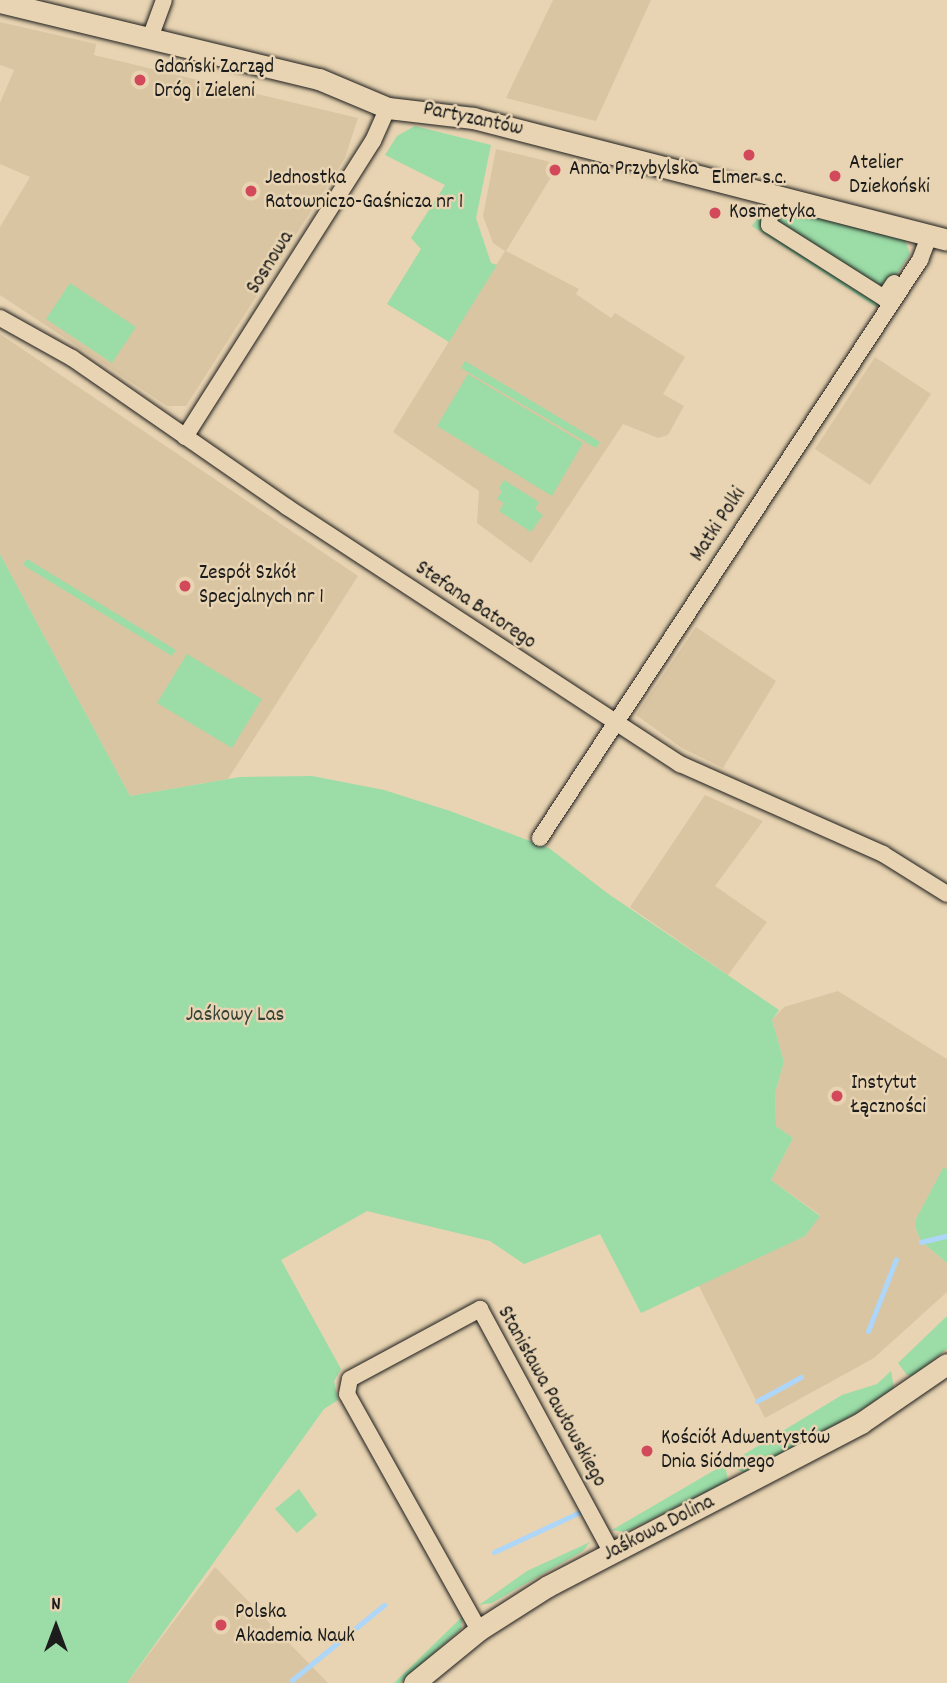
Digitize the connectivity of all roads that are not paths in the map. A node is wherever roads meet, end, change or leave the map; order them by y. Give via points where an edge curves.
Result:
1 (164, 0) edge
2 (0, 2) edge
3 (150, 38) junction
4 (388, 108) junction
5 (770, 214) dead end
6 (939, 237) edge
7 (911, 255) dead end
8 (0, 318) edge
9 (185, 437) junction
10 (614, 722) junction
11 (540, 838) dead end
12 (947, 894) edge
13 (947, 1364) edge
14 (612, 1553) junction
15 (479, 1630) junction
16 (414, 1683) edge

1 - 3 street
2 - 3 street, Partyzantów
3 - 4 street, Partyzantów via 319,79
4 - 6 street, Partyzantów via 473,118
4 - 9 street, Sosnowa via 373,141
5 - 7 street via 769,225 884,298
6 - 10 street, Matki Polki
8 - 9 street, Stefana Batorego via 72,358
9 - 10 street, Stefana Batorego
10 - 11 street, Matki Polki
10 - 12 street, Stefana Batorego via 680,764 883,854
13 - 14 street, Jaśkowa Dolina via 861,1423
14 - 15 street, Jaśkowa Dolina
14 - 15 street, Stanisława Pawłowskiego via 480,1309 365,1370 350,1379 347,1394
15 - 16 street, Jaśkowa Dolina

